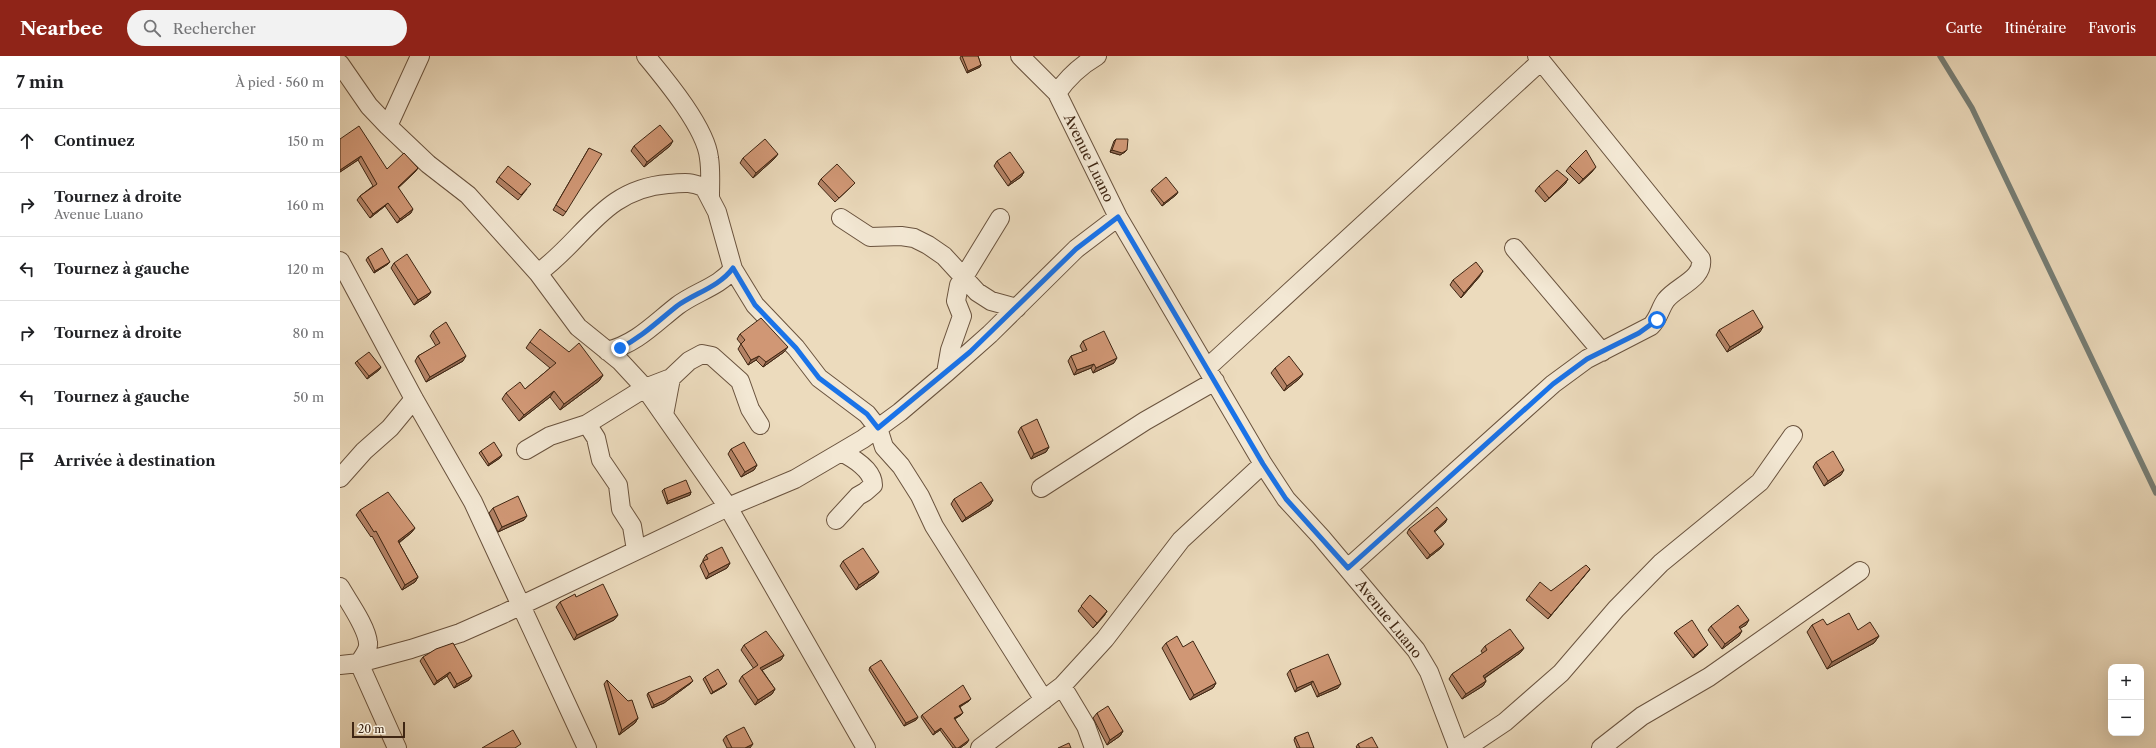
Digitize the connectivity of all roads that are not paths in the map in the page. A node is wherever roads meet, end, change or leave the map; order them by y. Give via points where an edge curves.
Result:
1 (420, 56) edge
2 (646, 56) edge
3 (1020, 56) edge
4 (1097, 56) edge
5 (1539, 58) edge
6 (340, 64) edge
7 (1057, 94) junction
8 (388, 126) junction
9 (710, 196) junction
10 (1118, 217) junction
11 (841, 218) dead end
12 (1000, 218) dead end
13 (1514, 248) dead end
14 (340, 261) edge
15 (733, 268) junction
16 (538, 272) junction
17 (964, 276) junction
18 (1017, 308) junction
19 (607, 351) junction
20 (1602, 352) junction
21 (946, 373) junction
22 (1211, 375) junction
23 (671, 378) junction
24 (645, 388) junction
25 (414, 399) junction
26 (664, 415) junction
27 (587, 424) junction
28 (760, 425) dead end
29 (878, 428) junction
30 (1792, 435) dead end
31 (526, 450) dead end
32 (841, 452) junction
33 (1263, 464) junction
34 (340, 476) edge
35 (1041, 488) dead end
36 (728, 507) junction
37 (836, 520) dead end
38 (636, 550) junction
39 (1348, 568) junction
40 (1860, 571) dead end
41 (340, 587) edge
42 (520, 606) junction
43 (359, 663) junction
44 (340, 665) edge
45 (1062, 686) junction
46 (1044, 700) junction
47 (397, 748) edge
48 (587, 748) edge
49 (866, 748) edge
50 (980, 748) edge
51 (1094, 748) edge
52 (1458, 748) edge
53 (1466, 748) edge
54 (1601, 748) edge

1 - 8 street
2 - 9 street via 701,133 709,157
3 - 7 street, Avenue Luano
4 - 7 street via 1077,70
5 - 20 street via 1701,259 1699,273 1671,294 1654,323
5 - 22 street
6 - 8 street via 369,106
7 - 10 street, Avenue Luano
8 - 16 street via 428,164 468,195
9 - 15 street
9 - 16 street via 704,187 687,181 631,192 591,221 561,254
10 - 18 street via 1076,249
10 - 22 street, Avenue Luano
11 - 17 street via 870,237 914,238 944,256
12 - 17 street
13 - 20 street
14 - 25 street
15 - 19 street via 723,280 676,306 633,341
15 - 29 street via 755,305 796,348 819,378 867,414
16 - 19 street via 578,327
17 - 18 street via 977,292 991,301
17 - 21 street via 956,301 962,316 950,350
18 - 21 street
19 - 24 street
20 - 39 street via 1587,359 1553,384
21 - 29 street
22 - 33 street, Avenue Luano
22 - 35 street
23 - 24 street
23 - 26 street
23 - 28 street via 694,358 702,354 712,356 740,381 750,408
24 - 26 street
24 - 27 street
25 - 34 street via 390,428
25 - 42 street via 473,502
26 - 36 street
27 - 31 street via 550,436
27 - 38 street via 596,438 601,460 618,484 621,508 632,526
29 - 32 street
29 - 46 street via 884,447 901,466 920,496 934,526
30 - 53 street via 1760,482 1661,563 1616,609 1561,672 1505,722
32 - 36 street via 795,479
32 - 37 street via 870,473 873,485 858,496
33 - 39 street, Avenue Luano via 1286,499
33 - 45 street via 1181,540 1105,640
36 - 38 street
36 - 49 street
38 - 42 street
39 - 52 street, Avenue Luano via 1416,650 1429,672
40 - 54 street via 1709,676 1642,716
41 - 43 street via 367,639 368,648
42 - 43 street via 460,633
42 - 48 street
43 - 44 street
43 - 47 street
45 - 46 street
45 - 51 street via 1086,726
46 - 50 street

